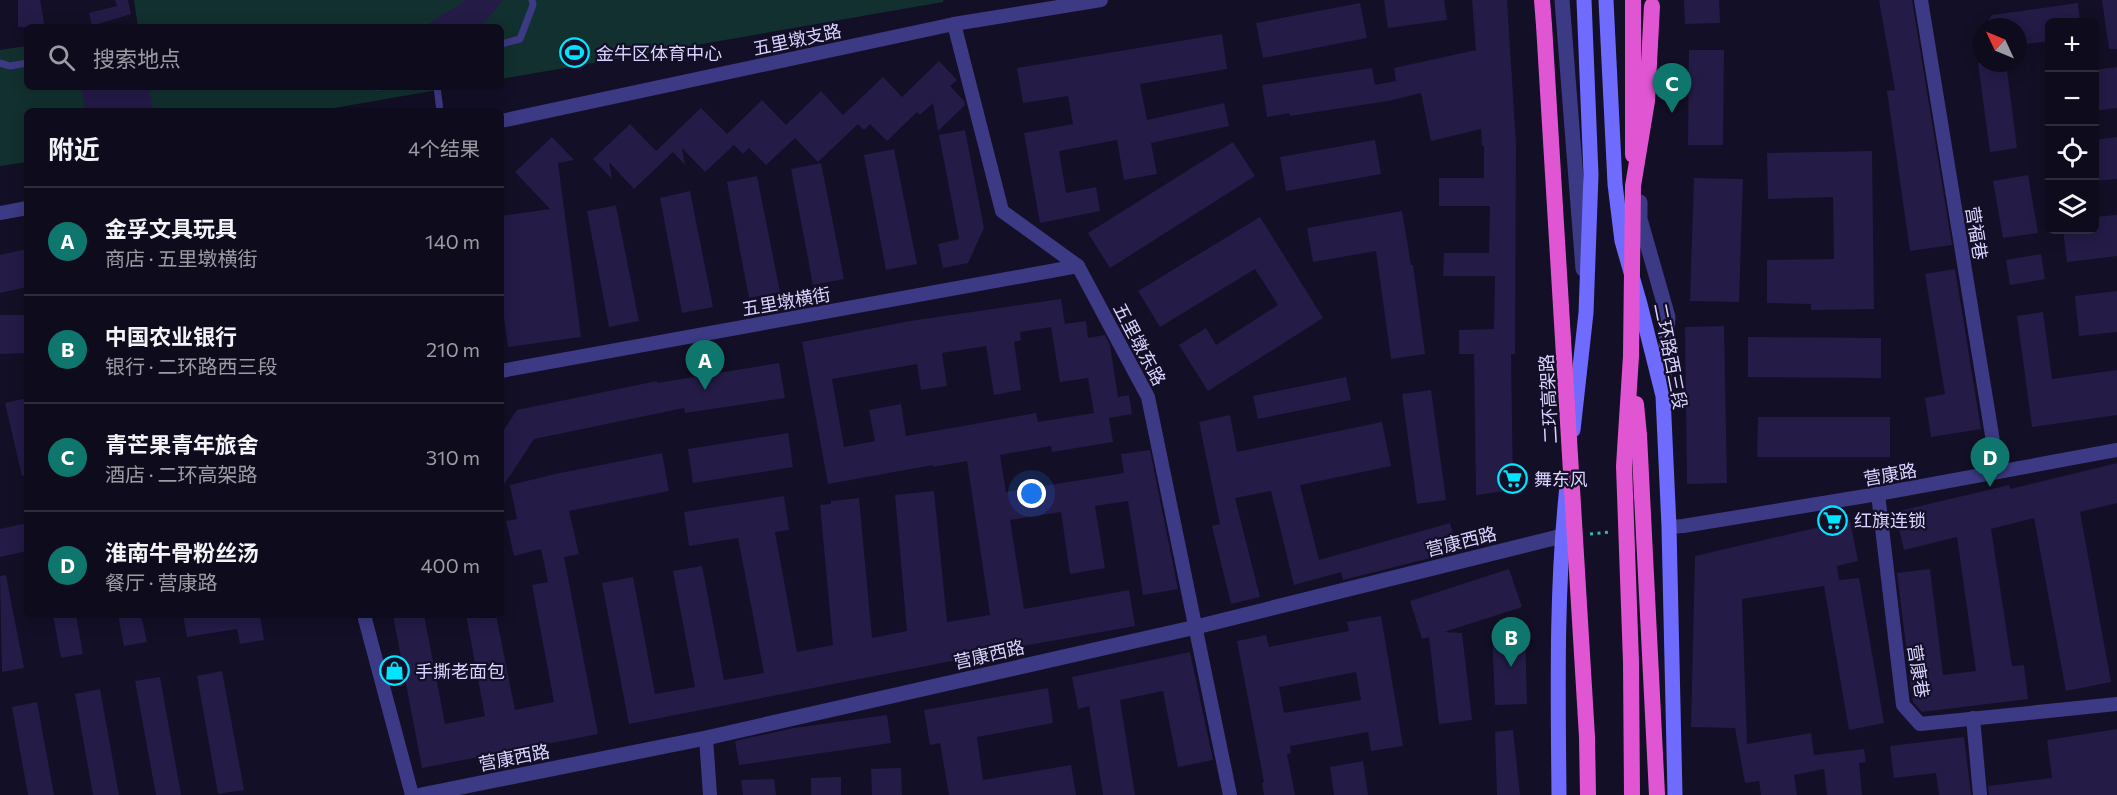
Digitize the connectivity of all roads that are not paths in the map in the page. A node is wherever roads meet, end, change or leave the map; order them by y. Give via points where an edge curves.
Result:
1 (532, 0) edge
2 (1101, 0) edge
3 (1542, 0) edge
4 (1562, 0) edge
5 (1584, 0) edge
6 (1606, 0) edge
7 (1633, 0) edge
8 (1645, 0) edge
9 (1652, 0) edge
10 (1921, 0) edge
11 (954, 24) junction
12 (504, 43) edge
13 (0, 63) edge
14 (24, 64) edge
15 (437, 90) edge
16 (440, 108) edge
17 (504, 120) edge
18 (1633, 186) junction
19 (24, 209) edge
20 (0, 213) edge
21 (1078, 266) junction
22 (1586, 314) junction
23 (1631, 356) junction
24 (504, 370) edge
25 (1663, 396) junction
26 (2117, 450) edge
27 (1998, 472) junction
28 (1878, 494) junction
29 (1669, 527) junction
30 (1562, 536) junction
31 (365, 618) edge
32 (1196, 627) junction
33 (2117, 704) edge
34 (1973, 718) junction
35 (706, 738) junction
36 (412, 795) edge
37 (421, 795) edge
38 (710, 795) edge
39 (1230, 795) edge
40 (1559, 795) edge
41 (1588, 795) edge
42 (1632, 795) edge
43 (1657, 795) edge
44 (1675, 795) edge
45 (1980, 795) edge

1 - 12 lane via 520,39
2 - 11 street, 五里墩支路
3 - 41 highway, 二环高架路, bridge
4 - 22 street
5 - 22 main road via 1591,175
6 - 25 main road, 二环路西三段 via 1615,184 1622,241
7 - 18 highway, bridge
8 - 25 street via 1640,219 1668,317
9 - 18 highway, bridge via 1647,101
10 - 27 street, 营福巷
11 - 17 street, 五里墩支路
11 - 21 street, 五里墩东路 via 1002,211
13 - 14 lane
15 - 16 lane
18 - 23 highway, bridge
19 - 20 street
21 - 24 street, 五里墩横街
21 - 32 street, 五里墩东路 via 1148,398
22 - 30 main road
23 - 42 highway, bridge via 1624,466
23 - 43 highway, bridge via 1639,435
25 - 29 main road, 二环路西三段
26 - 27 street, 营康路
27 - 28 street, 营康路
28 - 29 street, 营康路
28 - 34 street, 营康巷 via 1903,705 1920,724
29 - 44 main road, 二环路西三段
30 - 32 street, 营康西路
30 - 40 main road via 1558,611
31 - 36 street
32 - 35 street, 营康西路
32 - 39 street, 五里墩东路
33 - 34 street, 营康巷
34 - 45 street
35 - 37 street, 营康西路
35 - 38 street

